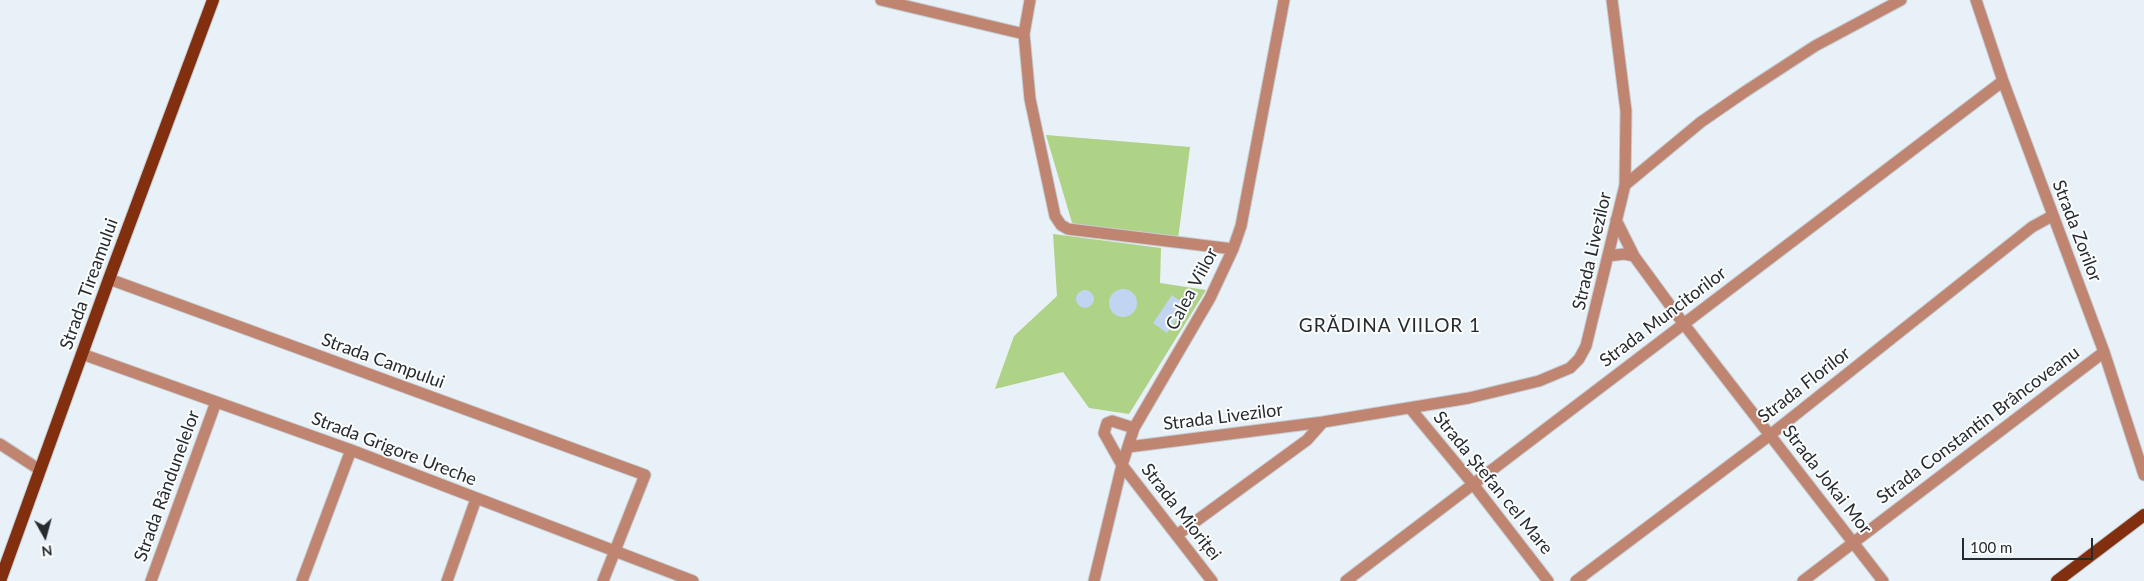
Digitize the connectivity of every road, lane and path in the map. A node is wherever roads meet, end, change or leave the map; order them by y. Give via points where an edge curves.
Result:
1 (212, 0) edge
2 (881, 0) edge
3 (1030, 0) edge
4 (1284, 0) edge
5 (1612, 0) edge
6 (1901, 0) edge
7 (1976, 0) edge
8 (1024, 34) junction
9 (2002, 82) junction
10 (1625, 185) junction
11 (2052, 216) junction
12 (1616, 220) junction
13 (1233, 248) junction
14 (1608, 256) junction
15 (1634, 256) junction
16 (109, 279) junction
17 (1683, 323) junction
18 (2104, 352) junction
19 (82, 354) junction
20 (216, 402) junction
21 (1410, 408) junction
22 (1323, 422) junction
23 (1134, 428) junction
24 (1770, 435) junction
25 (0, 444) edge
26 (1128, 447) junction
27 (351, 450) junction
28 (1122, 465) junction
29 (40, 470) junction
30 (2144, 475) edge
31 (1473, 484) junction
32 (476, 499) junction
33 (2144, 514) edge
34 (1177, 535) junction
35 (1853, 542) junction
36 (614, 552) junction
37 (0, 581) edge
38 (151, 581) edge
39 (302, 581) edge
40 (447, 581) edge
41 (603, 581) edge
42 (693, 581) edge
43 (1094, 581) edge
44 (1212, 581) edge
45 (1346, 581) edge
46 (1548, 581) edge
47 (1576, 581) edge
48 (1803, 581) edge
49 (1883, 581) edge
50 (2057, 581) edge

1 - 16 main road, Strada Tireamului
2 - 8 street
3 - 8 street
4 - 13 street, Calea Viilor via 1241,226
5 - 10 street via 1626,111
6 - 10 street, Strada Livezilor via 1815,46 1746,91 1702,122
7 - 9 street, Strada Zorilor
8 - 13 street via 1030,99 1055,216 1061,225 1068,229
9 - 11 street, Strada Zorilor
9 - 17 street, Strada Muncitorilor
10 - 12 street, Strada Livezilor
11 - 18 street, Strada Zorilor
11 - 24 street, Strada Florilor via 2024,234
12 - 14 street, Strada Livezilor
12 - 15 street, Strada Jokai Mor
13 - 23 street, Calea Viilor via 1210,298
14 - 15 street
14 - 21 street, Strada Livezilor via 1586,346 1570,368 1539,381
15 - 17 street, Strada Jokai Mor
16 - 19 main road, Strada Tireamului
16 - 36 street, Strada Campului via 645,475
17 - 24 street, Strada Jokai Mor
17 - 31 street, Strada Muncitorilor
18 - 30 street, Strada Zorilor
18 - 35 street, Strada Constantin Brâncoveanu
19 - 20 street, Strada Grigore Ureche
19 - 29 main road, Strada Tireamului
20 - 27 street, Strada Grigore Ureche
20 - 38 street, Strada Rândunelelor
21 - 22 street, Strada Livezilor
21 - 31 street, Strada Ștefan cel Mare
22 - 26 street, Strada Livezilor
22 - 34 street via 1307,440
23 - 26 street, Calea Viilor
23 - 28 street, Strada Mioriței via 1112,421 1105,428 1104,433
24 - 35 street, Strada Jokai Mor
24 - 47 street, Strada Florilor
25 - 29 street
26 - 28 street, Calea Viilor
27 - 32 street, Strada Grigore Ureche
27 - 39 street
28 - 34 street, Strada Mioriței
28 - 43 street, Calea Viilor
29 - 37 main road, Strada Tireamului
31 - 45 street, Strada Muncitorilor
31 - 46 street, Strada Ștefan cel Mare
32 - 36 street, Strada Grigore Ureche
32 - 40 street
33 - 50 main road
34 - 44 street, Strada Mioriței
35 - 48 street, Strada Constantin Brâncoveanu
35 - 49 street, Strada Jokai Mor
36 - 41 street
36 - 42 street, Strada Grigore Ureche

